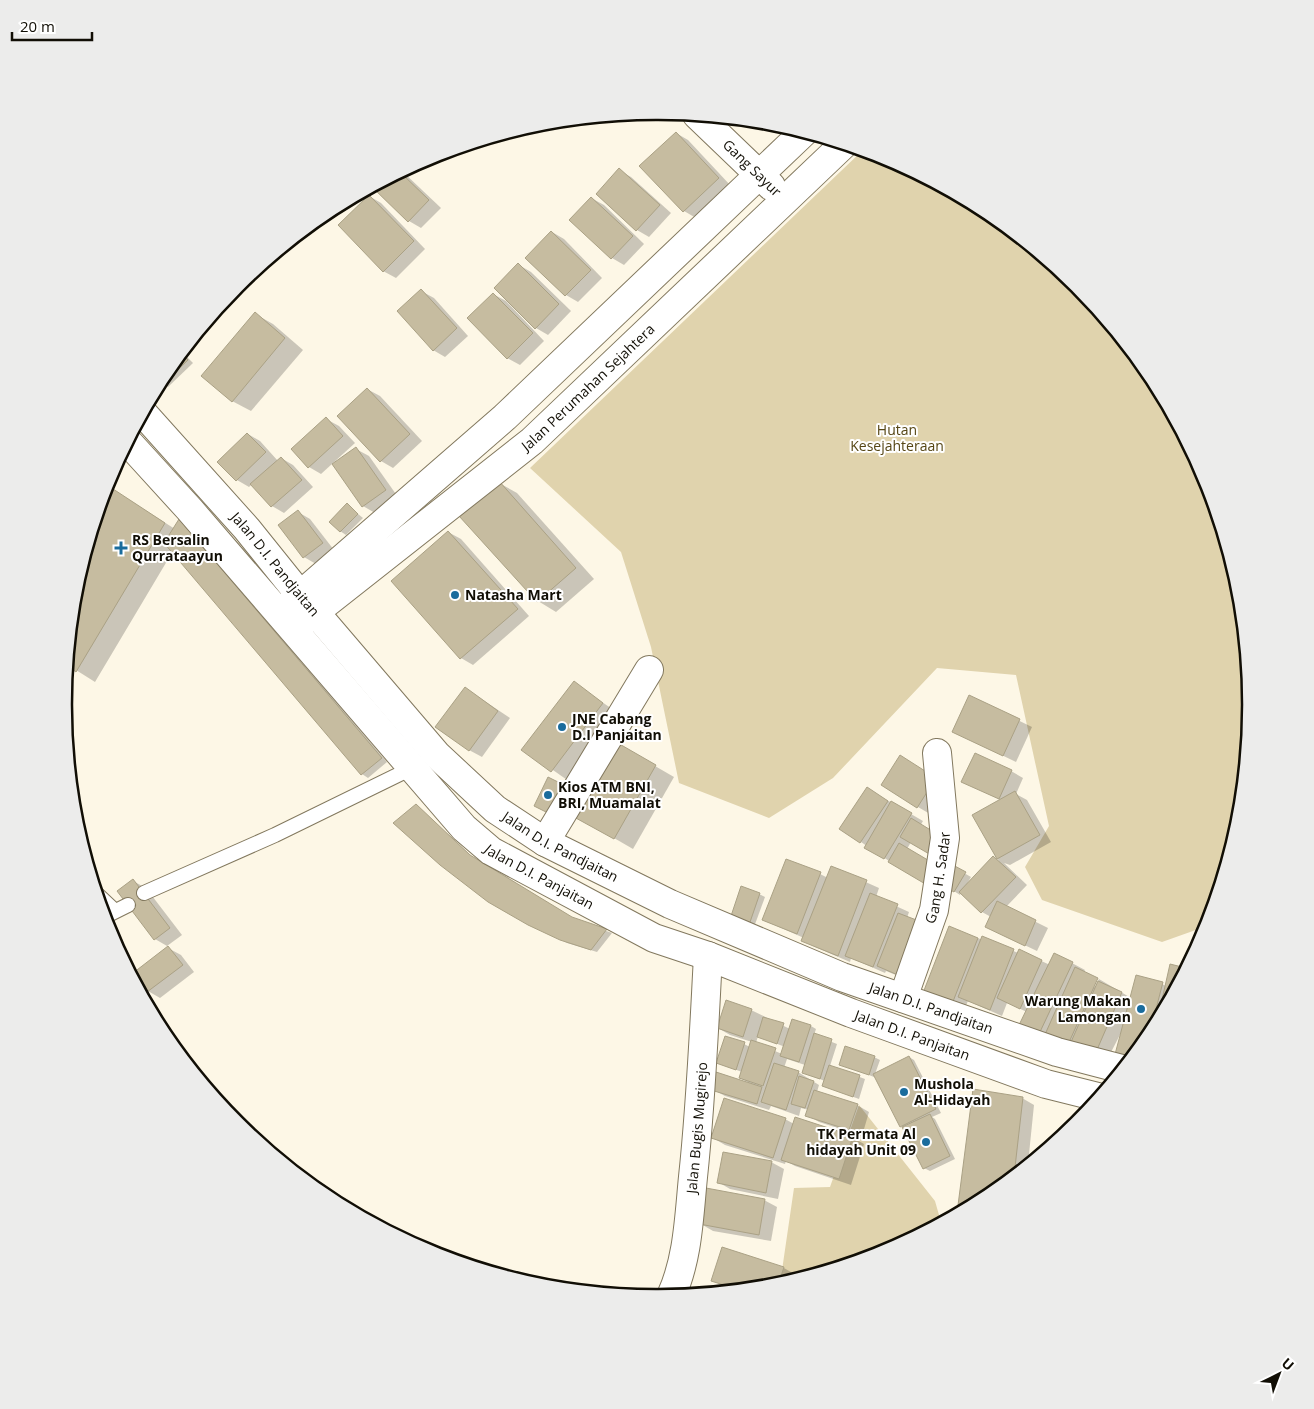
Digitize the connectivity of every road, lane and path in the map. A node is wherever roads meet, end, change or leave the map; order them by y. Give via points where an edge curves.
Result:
1 (704, 122) edge
2 (798, 138) edge
3 (839, 149) edge
4 (758, 174) junction
5 (784, 200) junction
6 (147, 419) edge
7 (132, 447) edge
8 (307, 604) junction
9 (286, 621) junction
10 (649, 670) dead end
11 (937, 752) dead end
12 (412, 768) junction
13 (545, 842) junction
14 (144, 893) dead end
15 (128, 905) dead end
16 (112, 913) edge
17 (708, 956) junction
18 (903, 998) junction
19 (1115, 1067) edge
20 (1091, 1095) edge
21 (674, 1289) edge

1 - 4 main road, Gang Sayur
2 - 4 main road
3 - 5 main road, Jalan Perumahan Sejahtera
4 - 5 main road, Gang Sayur
4 - 8 main road
5 - 8 main road, Jalan Perumahan Sejahtera via 532,441
6 - 8 main road, Jalan D.I. Pandjaitan via 247,529
7 - 9 main road, Jalan D.I. Panjaitan
8 - 9 main road
8 - 13 main road, Jalan D.I. Pandjaitan via 437,755 495,809
9 - 12 main road, Jalan D.I. Panjaitan
10 - 13 main road
11 - 18 main road, Gang H. Sadar via 945,838 934,910
12 - 14 lane via 275,835
12 - 17 main road, Jalan D.I. Panjaitan via 464,828 491,851 654,938
13 - 18 main road, Jalan D.I. Pandjaitan via 670,904 842,977
15 - 16 lane
17 - 20 main road, Jalan D.I. Panjaitan via 1021,1075
17 - 21 main road, Jalan Bugis Mugirejo via 698,1135 688,1236
18 - 19 main road, Jalan D.I. Pandjaitan via 1057,1052

